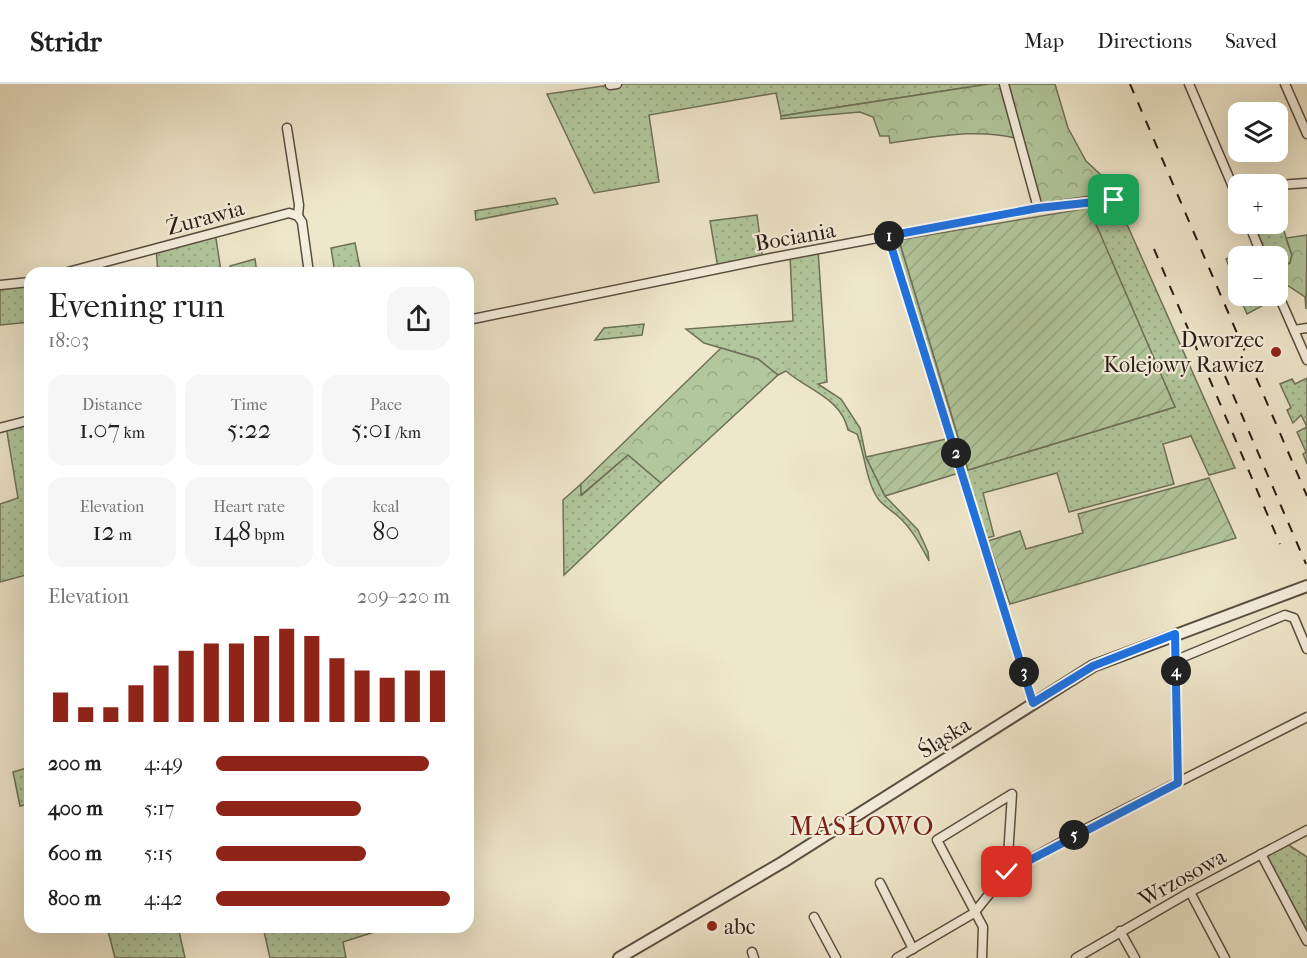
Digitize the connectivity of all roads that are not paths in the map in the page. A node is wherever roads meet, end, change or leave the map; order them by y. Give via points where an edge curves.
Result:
1 (1004, 84) edge
2 (1189, 84) edge
3 (1285, 84) edge
4 (287, 128) dead end
5 (1307, 134) edge
6 (1230, 174) edge
7 (1307, 183) edge
8 (1288, 184) edge
9 (1128, 207) dead end
10 (1038, 208) junction
11 (298, 216) junction
12 (888, 236) junction
13 (86, 267) edge
14 (308, 267) edge
15 (24, 283) edge
16 (0, 285) edge
17 (1283, 306) edge
18 (474, 319) edge
19 (1307, 328) edge
20 (1294, 330) junction
21 (1306, 355) edge
22 (24, 422) edge
23 (0, 428) edge
24 (1307, 586) edge
25 (1175, 634) junction
26 (1307, 649) edge
27 (1176, 660) junction
28 (1033, 703) junction
29 (1307, 717) edge
30 (1178, 783) junction
31 (1307, 830) edge
32 (1261, 854) junction
33 (1007, 872) junction
34 (880, 883) dead end
35 (1190, 892) junction
36 (974, 913) junction
37 (814, 917) dead end
38 (1120, 931) junction
39 (1307, 942) edge
40 (913, 949) junction
41 (619, 958) edge
42 (836, 958) edge
43 (897, 958) edge
44 (982, 958) edge
45 (1076, 958) edge
46 (1134, 958) edge
47 (1224, 958) edge

1 - 10 street
2 - 6 street
3 - 5 street
4 - 11 street
7 - 8 street
9 - 10 street, Bociania via 1106,199
10 - 12 street, Bociania
11 - 13 street, Żurawia via 289,213
11 - 14 street
12 - 18 street, Bociania
12 - 28 street
15 - 16 street
17 - 20 street
19 - 20 street
20 - 21 street
22 - 23 street
24 - 25 street, Śląska
25 - 27 street
25 - 28 street, Śląska via 1093,666
26 - 27 street via 1291,616 1278,616
27 - 30 street
28 - 41 street, Śląska via 783,862
29 - 30 street
30 - 33 street
31 - 32 street, Wrzosowa
32 - 35 street, Wrzosowa
32 - 39 street
33 - 36 street
33 - 36 street via 1012,795 937,840
34 - 40 street
35 - 38 street, Wrzosowa
35 - 47 street
36 - 40 street
36 - 44 street via 985,934
37 - 42 street
38 - 45 street, Wrzosowa
38 - 46 street
40 - 43 street

